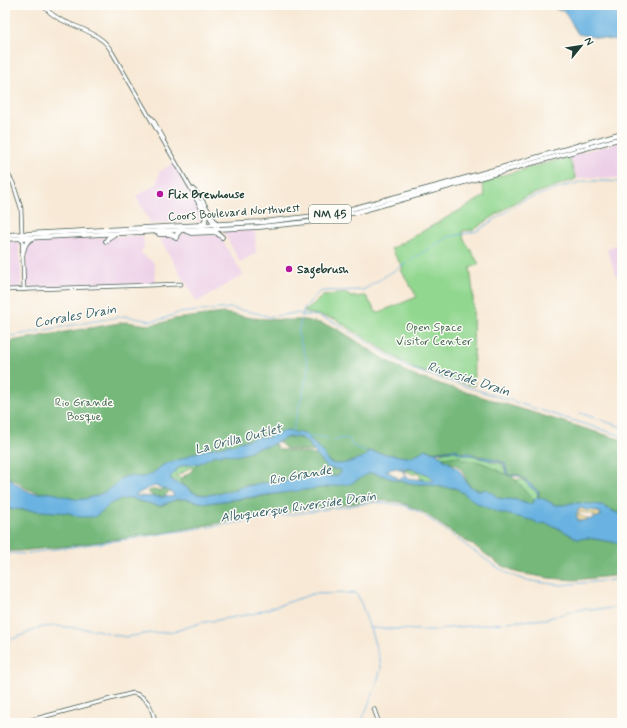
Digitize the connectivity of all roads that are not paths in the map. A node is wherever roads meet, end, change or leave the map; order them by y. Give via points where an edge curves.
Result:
1 (43, 5) edge
2 (145, 110) junction
3 (622, 133) edge
4 (622, 138) edge
5 (514, 163) junction
6 (5, 169) edge
7 (491, 175) junction
8 (194, 194) junction
9 (201, 224) junction
10 (216, 224) junction
11 (219, 229) junction
12 (147, 230) junction
13 (181, 231) junction
14 (115, 234) junction
15 (5, 235) edge
16 (106, 235) junction
17 (21, 236) junction
18 (222, 237) dead end
19 (35, 238) junction
20 (5, 239) edge
21 (106, 241) dead end
22 (22, 255) junction
23 (181, 284) dead end
24 (5, 290) edge
25 (24, 290) junction
26 (374, 709) dead end
27 (20, 723) edge
28 (156, 723) edge
29 (379, 723) edge

1 - 2 street via 54,16 97,36 106,43
2 - 8 street
2 - 10 street
3 - 5 main road, Coors Boulevard Northwest / NM 45
4 - 7 main road, Coors Boulevard Northwest / NM 45
5 - 7 main road via 513,166
5 - 10 main road, Coors Boulevard Northwest / NM 45 via 332,214 263,222
6 - 17 street via 13,183 21,208
7 - 11 main road, Coors Boulevard Northwest / NM 45 via 331,218 292,224
8 - 9 main road via 206,216
8 - 10 street
9 - 10 main road, Coors Boulevard Northwest / NM 45
9 - 12 main road, Coors Boulevard Northwest / NM 45
10 - 11 street
11 - 13 main road, Coors Boulevard Northwest / NM 45
12 - 13 main road, Coors Boulevard Northwest / NM 45
12 - 13 main road via 170,234 176,238
12 - 14 main road, Coors Boulevard Northwest / NM 45
12 - 16 main road via 111,231
12 - 17 main road, Coors Boulevard Northwest / NM 45
13 - 18 main road via 214,232
14 - 16 main road, Coors Boulevard Northwest / NM 45
14 - 21 main road
15 - 17 main road, Coors Boulevard Northwest / NM 45
16 - 19 main road, Coors Boulevard Northwest / NM 45
17 - 19 main road, Coors Boulevard Northwest / NM 45
17 - 20 main road, Coors Boulevard Northwest / NM 45
17 - 22 street
19 - 22 main road via 29,240
22 - 25 street
23 - 25 street
24 - 25 street
26 - 29 street
27 - 28 street via 133,693 147,701

